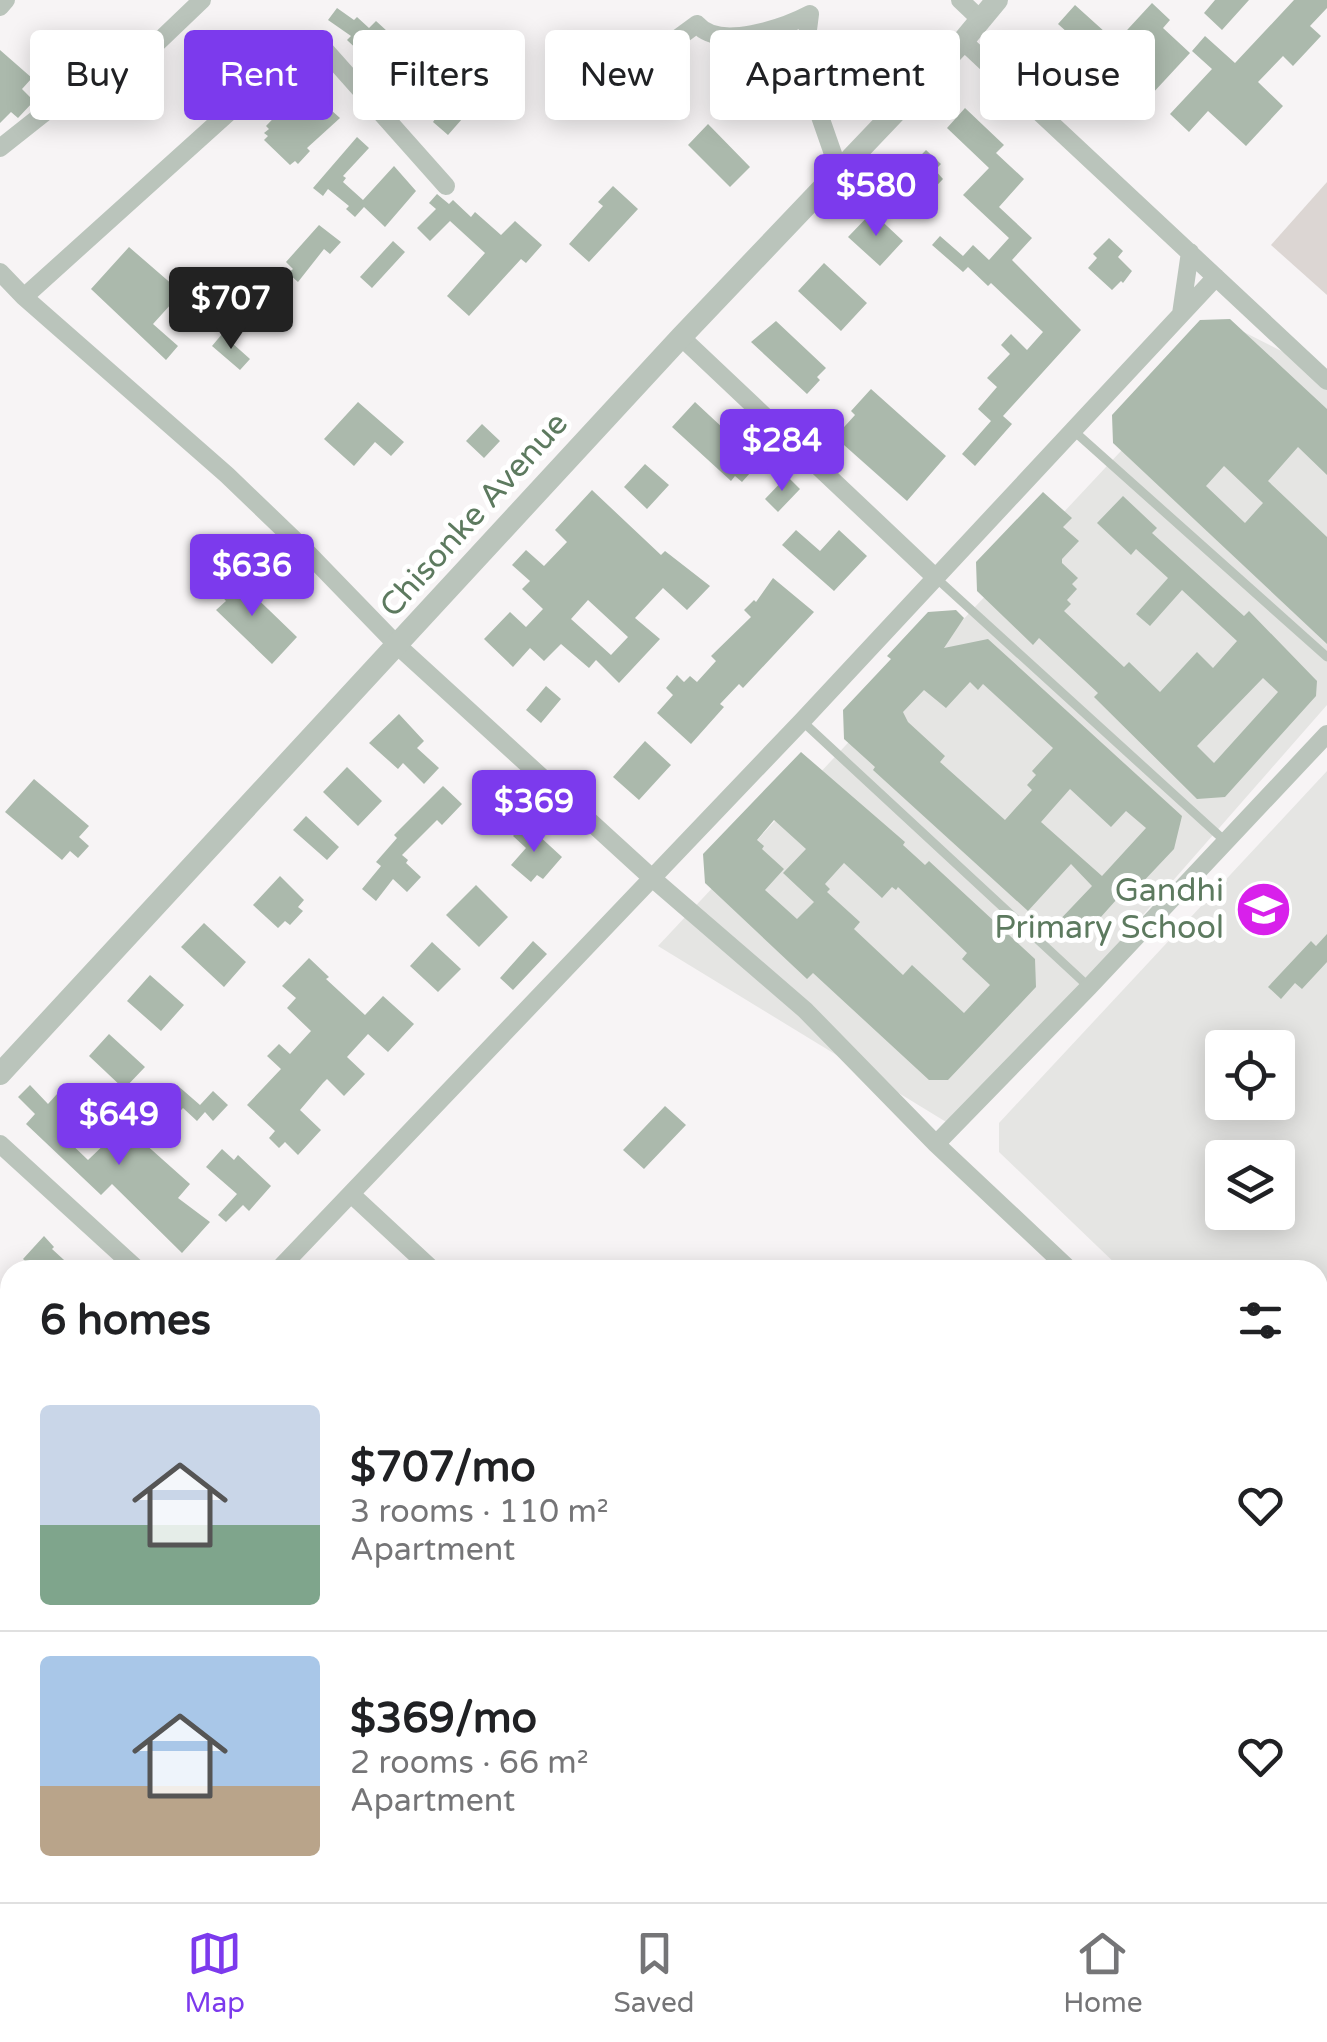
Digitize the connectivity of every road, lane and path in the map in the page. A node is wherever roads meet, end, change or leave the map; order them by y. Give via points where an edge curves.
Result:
1 (6, 0) edge
2 (202, 0) edge
3 (960, 0) edge
4 (998, 0) edge
5 (0, 7) edge
6 (980, 19) junction
7 (689, 30) edge
8 (963, 41) junction
9 (0, 148) edge
10 (838, 172) junction
11 (446, 186) dead end
12 (1190, 252) junction
13 (0, 272) edge
14 (1216, 277) junction
15 (24, 297) junction
16 (1181, 314) junction
17 (681, 337) junction
18 (1327, 382) edge
19 (1075, 432) junction
20 (936, 577) junction
21 (398, 646) junction
22 (1327, 657) edge
23 (802, 722) junction
24 (1327, 734) edge
25 (1226, 842) junction
26 (652, 878) junction
27 (1089, 987) junction
28 (0, 1074) edge
29 (0, 1144) edge
30 (936, 1144) junction
31 (351, 1194) junction
32 (127, 1260) edge
33 (288, 1260) edge
34 (422, 1260) edge
35 (1059, 1260) edge

1 - 5 street
2 - 9 street via 156,44 129,62 101,68
3 - 6 street
4 - 6 street, Chisonke Avenue
6 - 8 street, Chisonke Avenue
7 - 10 street via 697,24 734,35 786,26 810,14 809,85
8 - 10 street, Chisonke Avenue
8 - 12 street
10 - 17 street, Chisonke Avenue
11 - 15 street via 318,42 309,40
12 - 14 street
12 - 16 street
13 - 15 street
14 - 16 street
14 - 18 street
15 - 21 street via 227,475
16 - 19 street
17 - 20 street
17 - 21 street, Chisonke Avenue
19 - 20 street
19 - 22 lane
20 - 23 street
20 - 25 lane
21 - 26 street
21 - 28 street, Chisonke Avenue
23 - 26 street
23 - 27 lane
24 - 25 street
25 - 27 street
26 - 30 street via 805,1010
26 - 31 street
27 - 30 street
29 - 32 street
30 - 35 street
31 - 33 street
31 - 34 street

